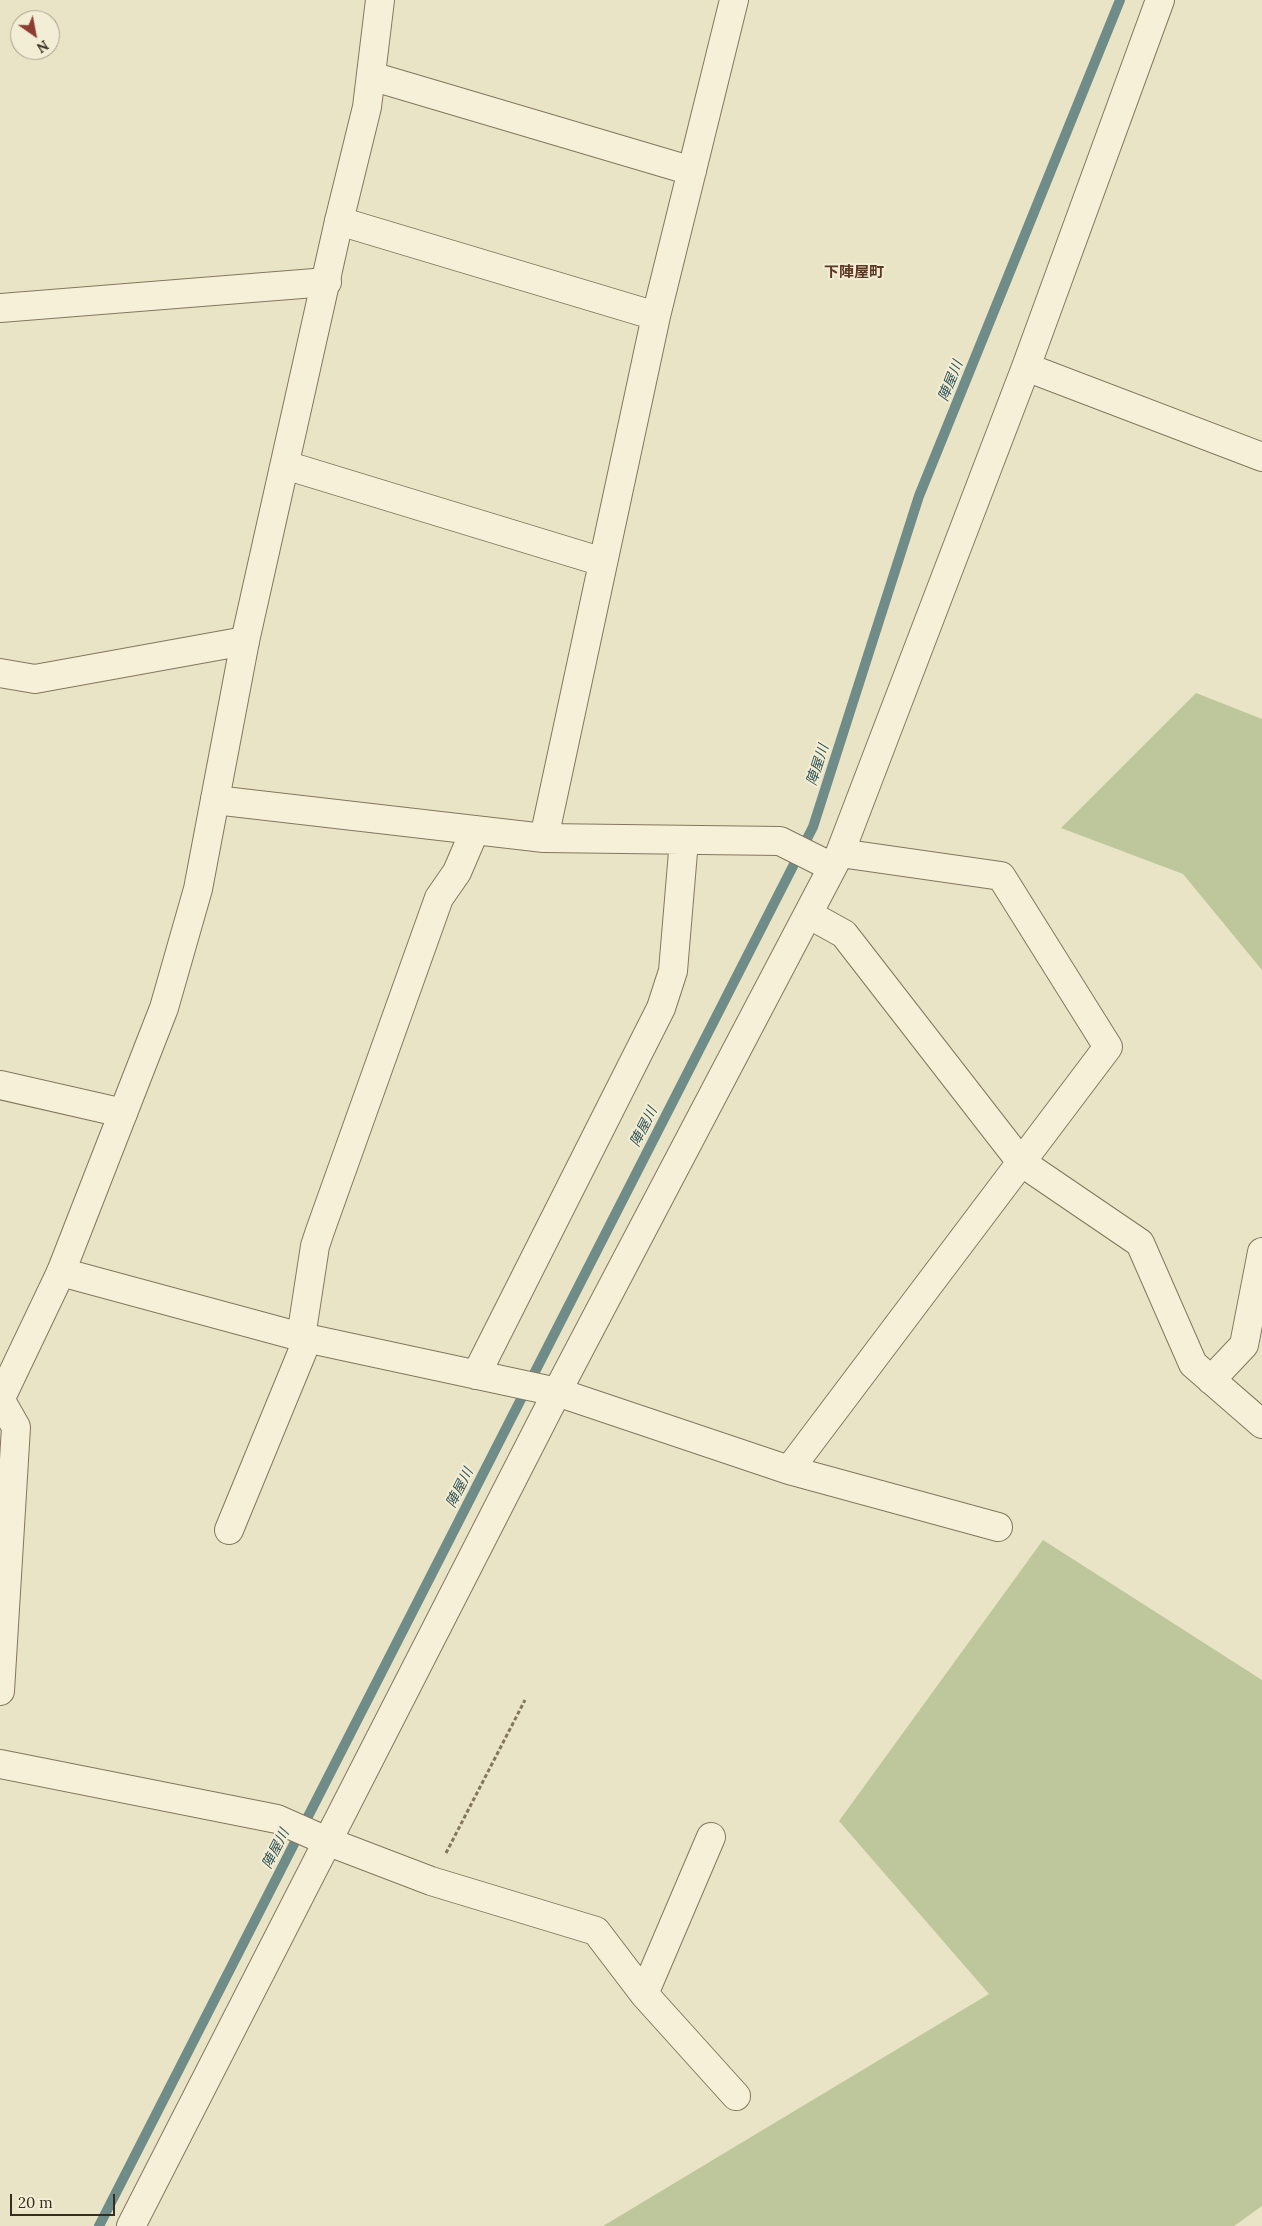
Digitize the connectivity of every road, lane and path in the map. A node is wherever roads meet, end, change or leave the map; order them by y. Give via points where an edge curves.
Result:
1 (380, 0) edge
2 (734, 0) edge
3 (1160, 0) edge
4 (370, 76) junction
5 (692, 171) junction
6 (339, 221) junction
7 (326, 282) junction
8 (0, 308) edge
9 (656, 316) junction
10 (1026, 367) junction
11 (1262, 457) edge
12 (285, 465) junction
13 (603, 562) junction
14 (245, 641) junction
15 (0, 672) edge
16 (215, 800) junction
17 (475, 830) junction
18 (544, 838) junction
19 (684, 840) junction
20 (831, 860) junction
21 (808, 914) junction
22 (0, 1085) edge
23 (123, 1113) junction
24 (1021, 1162) junction
25 (1262, 1252) edge
26 (61, 1272) junction
27 (304, 1338) junction
28 (476, 1375) junction
29 (1211, 1380) junction
30 (550, 1390) junction
31 (0, 1400) edge
32 (1262, 1424) edge
33 (789, 1470) junction
34 (998, 1527) dead end
35 (229, 1530) dead end
36 (0, 1691) edge
37 (525, 1700) dead end
38 (0, 1764) edge
39 (711, 1837) dead end
40 (322, 1839) junction
41 (431, 1881) junction
42 (644, 1994) junction
43 (736, 2096) dead end
44 (131, 2226) edge

1 - 4 street
2 - 5 street
3 - 10 street
4 - 5 street
4 - 6 street via 367,107
5 - 9 street
6 - 7 street
6 - 9 street
7 - 8 street
7 - 12 street
9 - 13 street
10 - 11 street
10 - 20 street
12 - 13 street
12 - 14 street
13 - 18 street
14 - 15 street via 35,679
14 - 16 street
16 - 17 street
16 - 23 street via 198,889 164,1008
17 - 18 street
17 - 27 street via 457,872 439,898 320,1230 315,1246
18 - 19 street
19 - 20 street via 780,841
19 - 28 street via 673,971 662,1008
20 - 21 street
20 - 24 street via 1001,876 1108,1047
21 - 24 street via 844,934
21 - 30 street
22 - 23 street
23 - 26 street
24 - 29 street via 1140,1243 1193,1364
24 - 33 street
25 - 29 street via 1244,1345
26 - 27 street
26 - 31 street
27 - 28 street
27 - 35 street
28 - 30 street
29 - 32 street
30 - 33 street
30 - 40 street
31 - 36 street via 16,1427
33 - 34 street
37 - 41 path
38 - 40 street via 277,1819
39 - 42 street
40 - 41 street
40 - 44 street
41 - 42 street via 596,1931
42 - 43 street

